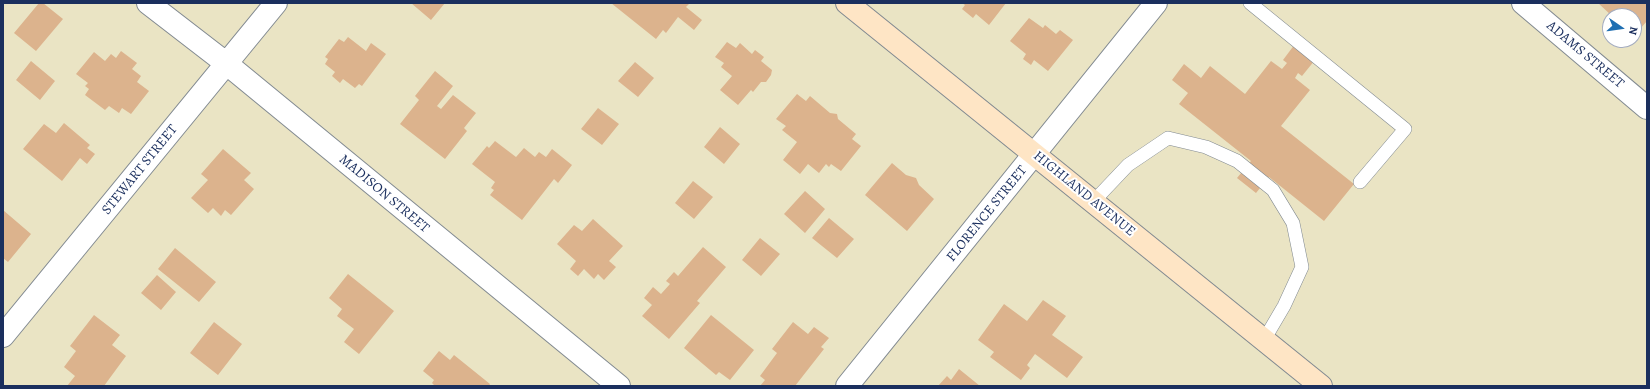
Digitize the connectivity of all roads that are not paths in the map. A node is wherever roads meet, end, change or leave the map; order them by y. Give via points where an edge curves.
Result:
1 (148, 3) edge
2 (276, 3) edge
3 (847, 3) edge
4 (1156, 3) edge
5 (1250, 3) edge
6 (1536, 7) edge
7 (227, 64) junction
8 (1647, 108) edge
9 (1035, 155) junction
10 (1360, 182) dead end
11 (1093, 202) junction
12 (3, 336) edge
13 (1264, 340) junction
14 (619, 386) edge
15 (847, 386) edge
16 (1321, 386) edge

1 - 7 street, MADISON STREET
2 - 7 street, STEWART STREET
3 - 9 street, HIGHLAND AVENUE
4 - 9 street, FLORENCE STREET
5 - 10 lane via 1406,129
6 - 8 street, ADAMS STREET
7 - 12 street, STEWART STREET
7 - 14 street, MADISON STREET
9 - 11 street, HIGHLAND AVENUE
9 - 15 street, FLORENCE STREET
11 - 13 street, HIGHLAND AVENUE
11 - 13 lane via 1128,165 1168,138 1206,147 1237,161 1273,190 1293,223 1302,267 1284,306
13 - 16 street, HIGHLAND AVENUE

